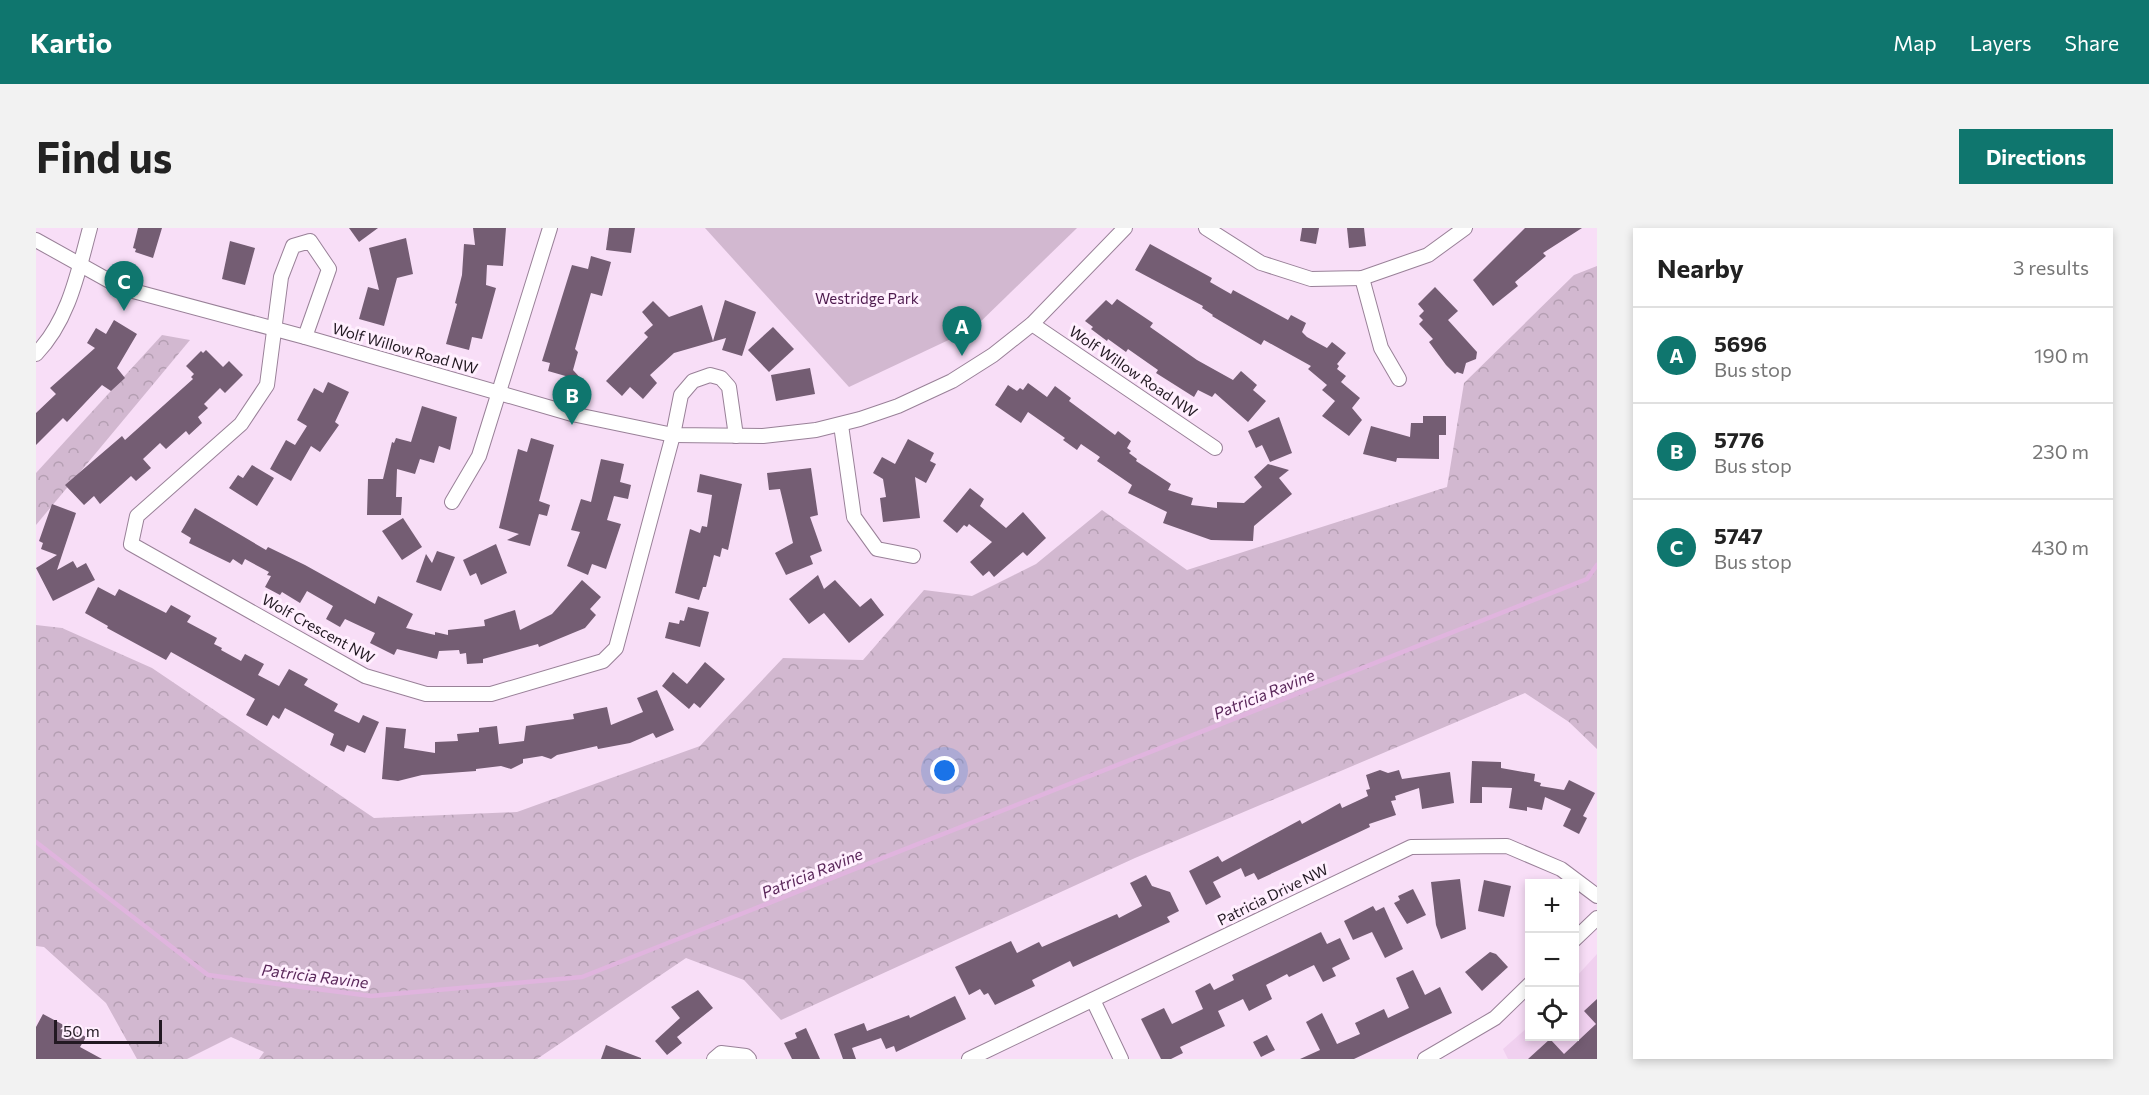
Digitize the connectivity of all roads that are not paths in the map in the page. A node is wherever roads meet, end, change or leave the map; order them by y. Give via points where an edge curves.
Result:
1 (90, 228) edge
2 (550, 228) edge
3 (1125, 228) edge
4 (1206, 228) edge
5 (1465, 228) edge
6 (36, 240) edge
7 (80, 265) junction
8 (1362, 278) junction
9 (1032, 324) junction
10 (273, 329) junction
11 (305, 337) junction
12 (36, 354) edge
13 (1399, 379) dead end
14 (497, 393) junction
15 (841, 424) junction
16 (673, 435) junction
17 (736, 436) junction
18 (1215, 448) dead end
19 (452, 502) dead end
20 (913, 556) dead end
21 (1597, 896) edge
22 (1597, 918) edge
23 (1579, 936) edge
24 (1527, 987) edge
25 (1093, 1000) junction
26 (714, 1059) edge
27 (749, 1059) edge
28 (969, 1059) edge
29 (1121, 1059) edge
30 (1425, 1059) edge

1 - 7 street
2 - 14 street
3 - 9 street, Wolf Willow Road NW
4 - 8 street via 1261,262 1311,279
5 - 8 street via 1428,255
6 - 7 street, Wolf Willow Road NW
7 - 10 street, Wolf Willow Road NW via 122,288
7 - 12 street via 62,318
8 - 13 street via 1381,348
9 - 15 street, Wolf Willow Road NW via 952,381 898,406
9 - 18 street, Wolf Willow Road NW
10 - 11 street, Wolf Willow Road NW
10 - 11 street via 281,276 293,246 310,241 328,268
10 - 16 street, Wolf Crescent NW via 267,386 241,424 137,516 131,544 364,676 426,694 490,694 603,661 616,648
11 - 14 street, Wolf Willow Road NW
14 - 16 street, Wolf Willow Road NW via 603,422
14 - 19 street via 479,456
15 - 17 street, Wolf Willow Road NW via 789,434
15 - 20 street via 854,517 877,549
16 - 17 street, Wolf Willow Road NW
16 - 17 street via 681,395 693,381 710,375 721,378 729,387
21 - 25 street, Patricia Drive NW via 1561,869 1508,846 1411,848
22 - 23 street
24 - 30 street via 1495,1018
25 - 28 street, Patricia Drive NW
25 - 29 street
26 - 27 street via 721,1053

